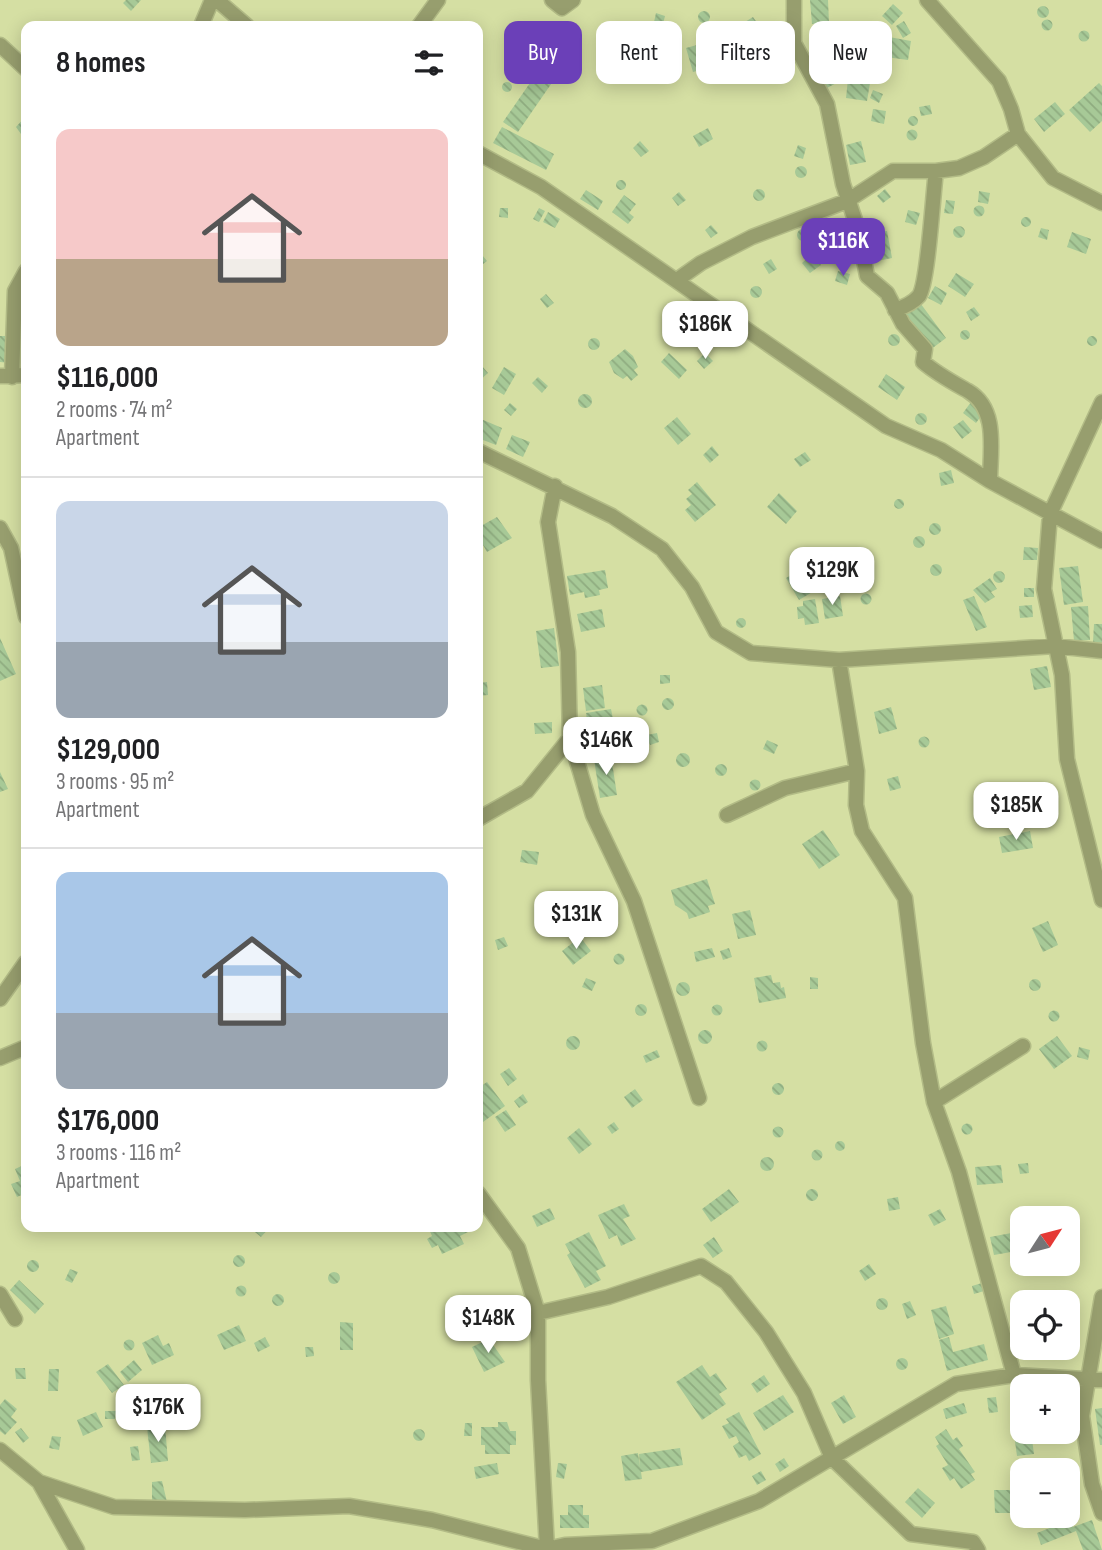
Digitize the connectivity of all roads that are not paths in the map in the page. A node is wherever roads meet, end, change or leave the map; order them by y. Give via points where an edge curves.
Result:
1 (214, 0) edge
2 (438, 0) edge
3 (552, 0) edge
4 (573, 0) edge
5 (794, 0) edge
6 (927, 0) edge
7 (204, 21) edge
8 (241, 21) edge
9 (423, 21) edge
10 (0, 45) edge
11 (21, 64) edge
12 (1018, 134) junction
13 (483, 156) edge
14 (936, 171) junction
15 (847, 201) junction
16 (1102, 203) edge
17 (677, 279) junction
18 (21, 280) edge
19 (895, 310) junction
20 (13, 376) edge
21 (1102, 402) edge
22 (483, 453) edge
23 (990, 481) junction
24 (555, 486) junction
25 (1050, 514) junction
26 (0, 528) edge
27 (1102, 541) edge
28 (5, 550) edge
29 (21, 601) edge
30 (1055, 646) junction
31 (1102, 651) edge
32 (839, 660) junction
33 (570, 738) junction
34 (857, 771) junction
35 (727, 815) dead end
36 (483, 816) edge
37 (1102, 900) edge
38 (21, 969) edge
39 (0, 999) edge
40 (1023, 1046) dead end
41 (21, 1049) edge
42 (0, 1058) edge
43 (699, 1098) dead end
44 (934, 1102) junction
45 (483, 1200) edge
46 (0, 1294) edge
47 (1102, 1297) edge
48 (538, 1313) junction
49 (15, 1319) dead end
50 (1013, 1374) edge
51 (1010, 1377) edge
52 (1095, 1379) edge
53 (0, 1450) edge
54 (832, 1458) junction
55 (39, 1482) junction
56 (1102, 1513) edge
57 (565, 1548) edge
58 (547, 1549) edge
59 (77, 1550) edge
60 (978, 1550) edge

1 - 7 street
1 - 8 street
2 - 9 street
3 - 4 street via 562,8
5 - 15 street via 794,44 827,104
6 - 12 street via 999,81
10 - 11 street
12 - 14 street via 984,157
12 - 16 street via 1053,178
13 - 17 street via 541,187
14 - 15 street via 892,171
14 - 19 street via 920,293
15 - 17 street via 752,237
15 - 19 street via 867,276 887,293
17 - 23 street via 875,419 941,450
18 - 20 street via 15,291
19 - 23 street via 925,349 923,362 969,391 987,413
21 - 25 street
22 - 24 street
23 - 25 street
24 - 32 street via 662,549 692,587 716,632 751,653
24 - 33 street via 548,522 568,652
25 - 27 street
25 - 30 street via 1044,589
26 - 28 street
28 - 29 street
30 - 31 street
30 - 32 street
30 - 37 street via 1062,675 1067,759
32 - 34 street
33 - 36 street via 527,791
33 - 43 street via 593,815 634,901
34 - 35 street via 785,788
34 - 44 street via 856,806 862,831 905,898
38 - 39 street
40 - 44 street
41 - 42 street
44 - 50 street via 959,1172
45 - 48 street via 518,1248
46 - 49 street
47 - 52 street
48 - 54 street via 608,1297 701,1266 726,1282 766,1332 803,1393
48 - 58 street
51 - 54 street via 956,1384
52 - 56 street via 1082,1416 1092,1484
53 - 55 street
54 - 57 street via 759,1501 652,1541
54 - 60 street via 911,1534 973,1542
55 - 58 street via 114,1507 245,1510 349,1506 432,1520
55 - 59 street
57 - 58 street

